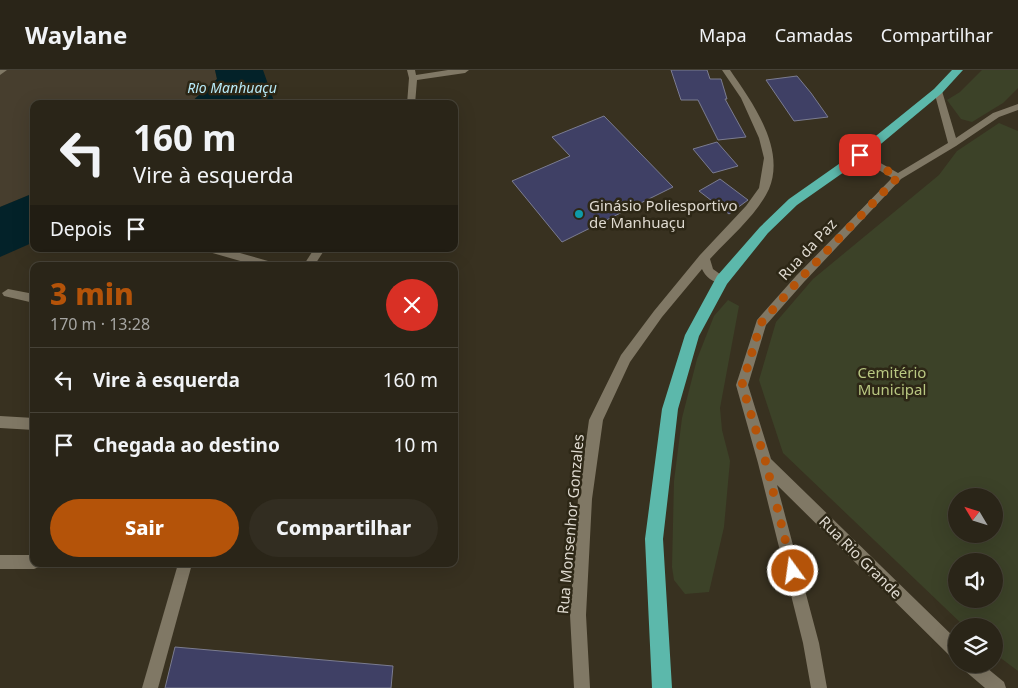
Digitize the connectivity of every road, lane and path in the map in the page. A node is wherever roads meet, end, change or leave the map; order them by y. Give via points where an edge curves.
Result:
1 (465, 70) edge
2 (726, 70) edge
3 (958, 70) edge
4 (412, 74) edge
5 (938, 91) junction
6 (411, 100) edge
7 (1018, 107) edge
8 (952, 144) junction
9 (860, 155) junction
10 (898, 177) junction
11 (223, 252) edge
12 (704, 258) junction
13 (257, 262) edge
14 (722, 280) junction
15 (8, 293) dead end
16 (30, 298) edge
17 (0, 422) edge
18 (30, 424) edge
19 (766, 463) junction
20 (0, 562) edge
21 (30, 562) edge
22 (183, 567) edge
23 (948, 642) edge
24 (980, 673) edge
25 (150, 688) edge
26 (582, 688) edge
27 (662, 688) edge
28 (819, 688) edge
29 (998, 688) edge

1 - 4 street
2 - 12 street, Rua Monsenhor Gonzales via 756,120 769,158 764,188 750,209
3 - 5 highway
4 - 6 street
5 - 8 street
5 - 9 highway
7 - 8 street, Rua da Paz via 996,115
8 - 10 street, Rua da Paz
9 - 10 street
9 - 14 highway via 793,202 764,230
10 - 19 street, Rua da Paz via 761,323 742,385
11 - 13 street
12 - 14 street via 708,271
12 - 26 street, Rua Monsenhor Gonzales via 625,359 596,420 585,499 578,615
14 - 27 highway via 692,335 670,409 654,539
15 - 16 street
17 - 18 street
19 - 23 street, Rua Rio Grande
19 - 28 street, Rua da Paz via 811,643
20 - 21 street
22 - 25 street
24 - 29 street

